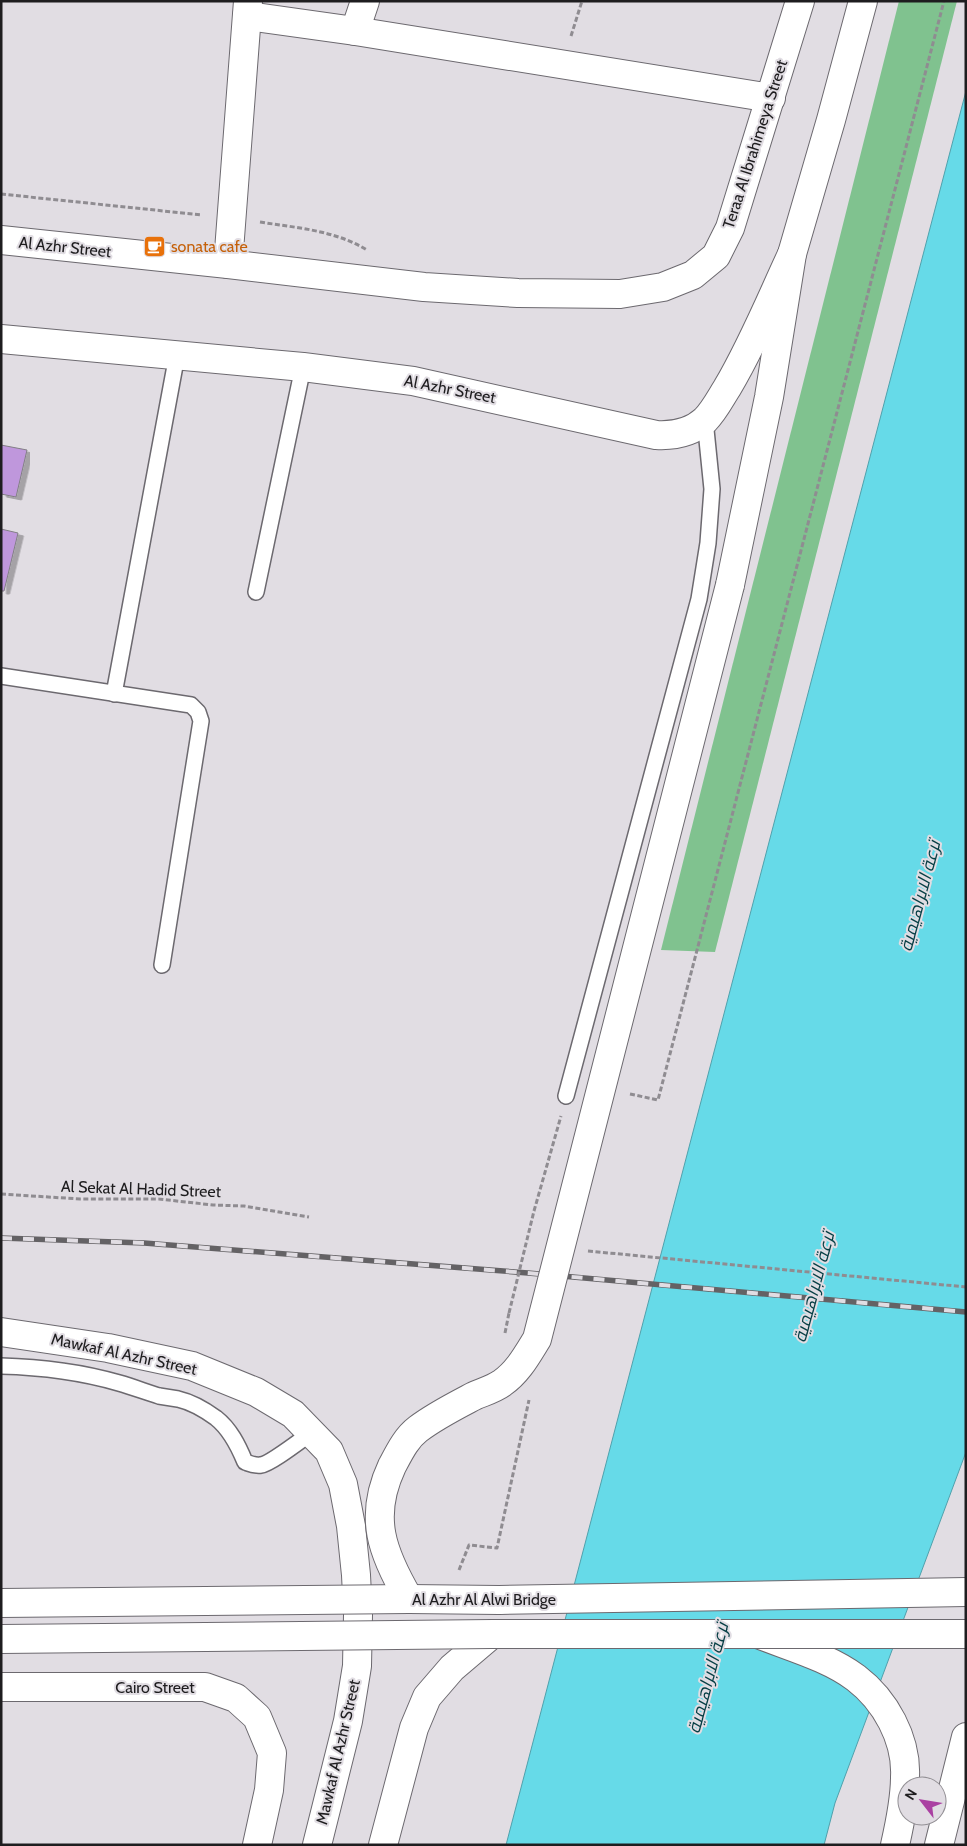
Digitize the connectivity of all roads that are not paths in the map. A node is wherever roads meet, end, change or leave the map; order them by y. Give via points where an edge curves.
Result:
1 (365, 1) edge
2 (800, 1) edge
3 (862, 1) edge
4 (248, 9) edge
5 (355, 31) junction
6 (770, 98) junction
7 (1, 240) edge
8 (792, 254) junction
9 (228, 264) junction
10 (693, 275) joint
11 (1, 339) edge
12 (177, 355) junction
13 (303, 368) junction
14 (705, 420) junction
15 (256, 592) dead end
16 (1, 676) edge
17 (114, 694) junction
18 (162, 965) dead end
19 (566, 1096) dead end
20 (1, 1332) edge
21 (1, 1366) edge
22 (312, 1434) junction
23 (966, 1592) edge
24 (409, 1599) junction
25 (1, 1603) edge
26 (492, 1634) junction
27 (758, 1634) junction
28 (966, 1634) edge
29 (1, 1640) edge
30 (1, 1687) edge
31 (966, 1736) edge
32 (257, 1845) edge
33 (317, 1845) edge
34 (383, 1845) edge
35 (895, 1845) edge
36 (939, 1845) edge

1 - 5 main road
2 - 6 main road, Teraa Al Ibrahimeya Street
3 - 8 main road
4 - 5 main road
4 - 9 main road
5 - 6 main road
6 - 10 main road, Teraa Al Ibrahimeya Street via 730,228 716,256
7 - 9 main road, Al Azhr Street
8 - 14 main road, Al Azhr Street via 743,358
8 - 24 main road, bridge via 769,397 730,585 537,1339 522,1364 501,1383 417,1430 400,1450 381,1495 379,1530 392,1571
9 - 10 main road, Al Azhr Street via 424,287 518,293 620,294 663,287
11 - 12 main road, Al Azhr Street
12 - 13 main road, Al Azhr Street
12 - 17 lane
13 - 14 main road, Al Azhr Street via 413,381 656,435 674,436
13 - 15 lane
14 - 19 lane via 712,489 699,599
16 - 17 lane
17 - 18 lane via 191,705 201,721
20 - 22 main road, Mawkaf Al Azhr Street via 108,1348 192,1366 256,1392 293,1414
21 - 22 lane via 75,1373 180,1399 217,1419 239,1446 245,1462 252,1465 270,1461
22 - 33 main road, Mawkaf Al Azhr Street via 329,1451 343,1484 356,1575 358,1615 357,1666 348,1720
23 - 24 main road, Al Azhr Al Alwi Bridge, bridge
24 - 25 main road, Al Azhr Al Alwi Bridge, bridge
26 - 27 main road, bridge
26 - 29 main road, bridge
26 - 34 main road via 452,1668 427,1697 414,1728
27 - 28 main road, bridge
27 - 35 main road via 831,1663 856,1677 876,1697 892,1721 902,1747 905,1776
30 - 32 main road, Cairo Street via 205,1687 236,1698 257,1717 272,1753 269,1790
31 - 36 main road

